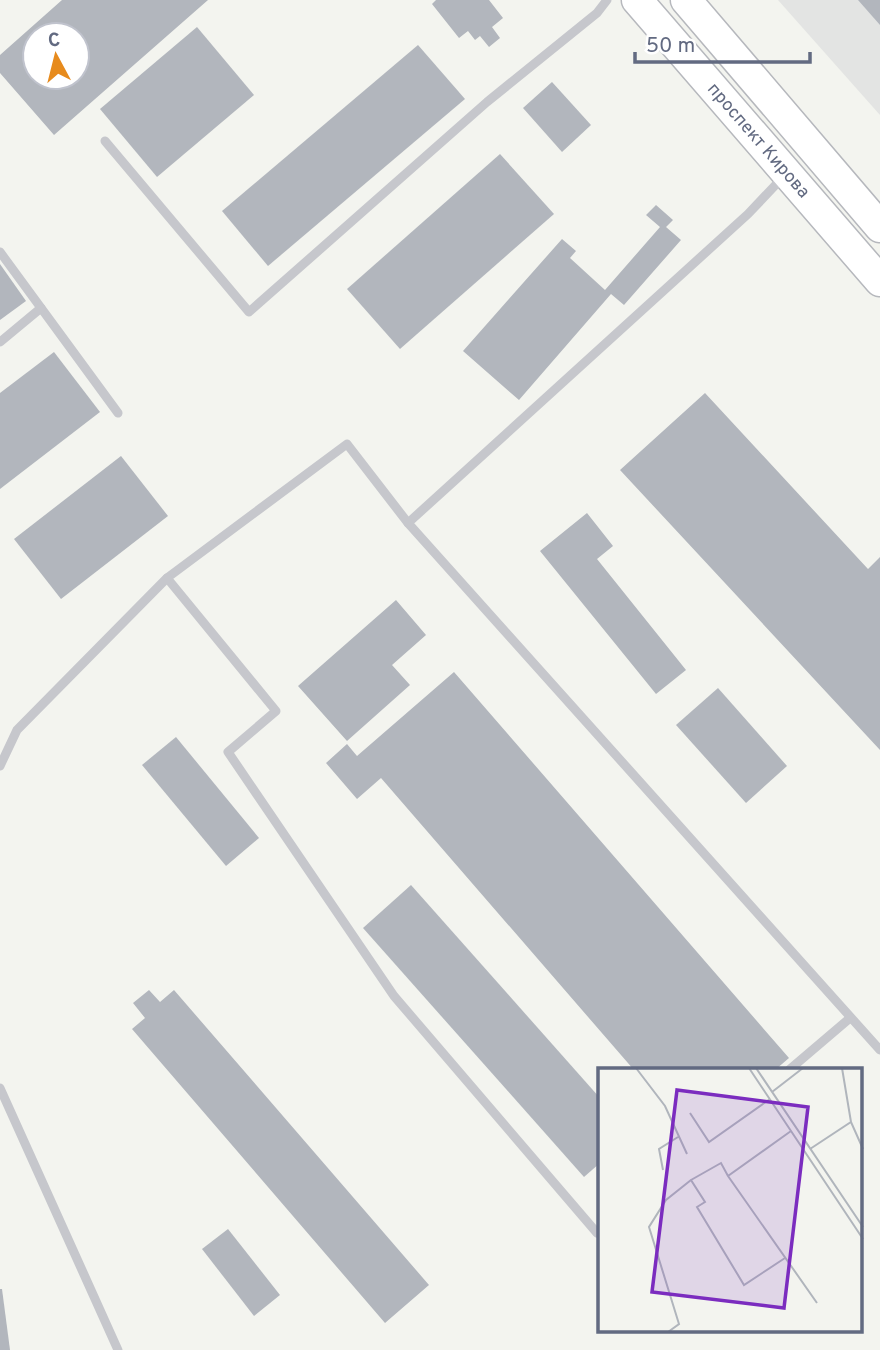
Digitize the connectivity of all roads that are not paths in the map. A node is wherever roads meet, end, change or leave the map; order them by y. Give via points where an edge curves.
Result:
1 (607, 0) edge
2 (637, 0) edge
3 (686, 0) edge
4 (105, 141) dead end
5 (788, 172) junction
6 (880, 227) edge
7 (0, 252) edge
8 (880, 281) edge
9 (41, 308) junction
10 (0, 342) edge
11 (118, 413) dead end
12 (408, 523) junction
13 (167, 578) junction
14 (0, 766) edge
15 (850, 1017) junction
16 (880, 1050) edge
17 (791, 1068) edge
18 (0, 1088) edge
19 (598, 1232) edge
20 (118, 1350) edge

1 - 4 lane via 249,312
2 - 5 main road, проспект Кирова
3 - 6 main road, проспект Кирова
5 - 8 main road, проспект Кирова
5 - 12 lane via 748,214
7 - 9 lane
9 - 10 lane
9 - 11 lane
12 - 13 lane via 347,444
12 - 15 lane
13 - 14 lane via 17,730
13 - 19 lane via 276,711 228,752 394,996
15 - 16 lane
15 - 17 lane
18 - 20 lane

